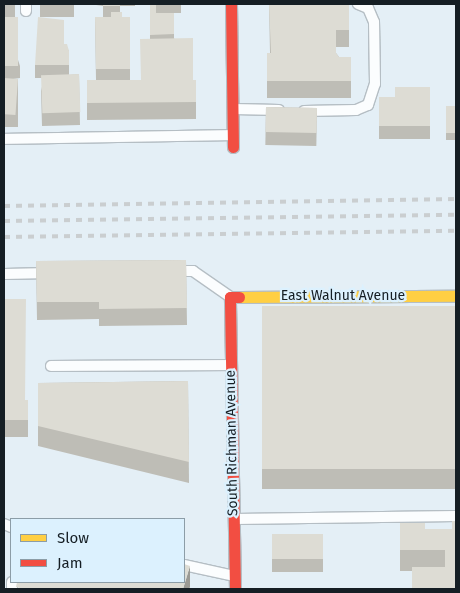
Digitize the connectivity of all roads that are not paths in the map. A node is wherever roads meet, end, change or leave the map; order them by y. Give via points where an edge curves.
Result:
1 (231, 4) edge
2 (358, 4) edge
3 (232, 109) junction
4 (4, 139) edge
5 (232, 141) joint
6 (163, 271) edge
7 (64, 273) edge
8 (4, 274) edge
9 (456, 296) edge
10 (230, 297) junction
11 (231, 365) junction
12 (51, 366) dead end
13 (456, 516) edge
14 (234, 519) junction
15 (185, 565) edge
16 (234, 576) junction
17 (235, 589) edge

1 - 3 street
2 - 3 lane via 368,8 374,22 375,84 368,105 356,110 324,111
3 - 5 street
4 - 5 lane
6 - 10 lane via 193,271
7 - 8 lane
9 - 10 street, East Walnut Avenue
10 - 11 street, South Richman Avenue
11 - 12 lane
11 - 14 street, South Richman Avenue
13 - 14 lane
14 - 16 street, South Richman Avenue
15 - 16 lane
16 - 17 street, South Richman Avenue

